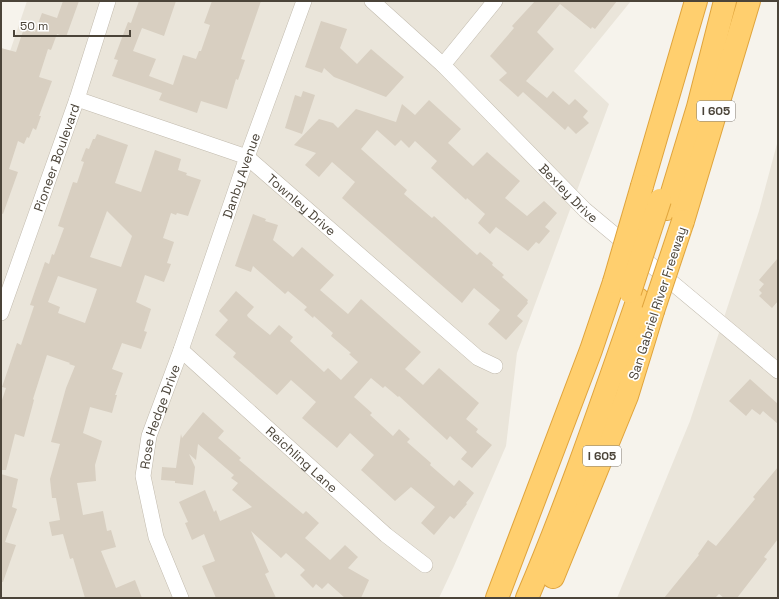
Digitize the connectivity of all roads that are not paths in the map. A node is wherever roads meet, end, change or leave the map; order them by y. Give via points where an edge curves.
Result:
1 (108, 1) edge
2 (304, 1) edge
3 (372, 1) edge
4 (495, 1) edge
5 (696, 1) edge
6 (714, 1) edge
7 (725, 1) edge
8 (749, 1) edge
9 (443, 65) junction
10 (77, 99) junction
11 (247, 157) junction
12 (670, 210) junction
13 (634, 296) junction
14 (1, 313) edge
15 (181, 350) junction
16 (495, 366) dead end
17 (778, 371) edge
18 (425, 565) dead end
19 (181, 598) edge
20 (497, 598) edge
21 (527, 598) edge
22 (544, 598) edge

1 - 10 street, Pioneer Boulevard
2 - 11 street, Danby Avenue
3 - 9 street, Bexley Drive
4 - 9 street
5 - 13 highway, San Gabriel River Freeway / I 605, bridge via 642,186
6 - 12 highway via 694,80
7 - 12 highway
8 - 12 highway, San Gabriel River Freeway / I 605
9 - 17 street, Bexley Drive via 585,210
10 - 11 street, Townley Drive
10 - 14 street, Pioneer Boulevard
11 - 15 street, Danby Avenue
11 - 16 street, Townley Drive via 478,358
12 - 13 highway, San Gabriel River Freeway / I 605, bridge
12 - 13 highway, bridge
13 - 20 highway, San Gabriel River Freeway / I 605 via 591,350
13 - 21 highway via 596,420
13 - 22 highway, San Gabriel River Freeway / I 605 via 627,396
15 - 18 street, Reichling Lane via 386,535
15 - 19 street, Rose Hedge Drive via 149,436 143,476 156,537

